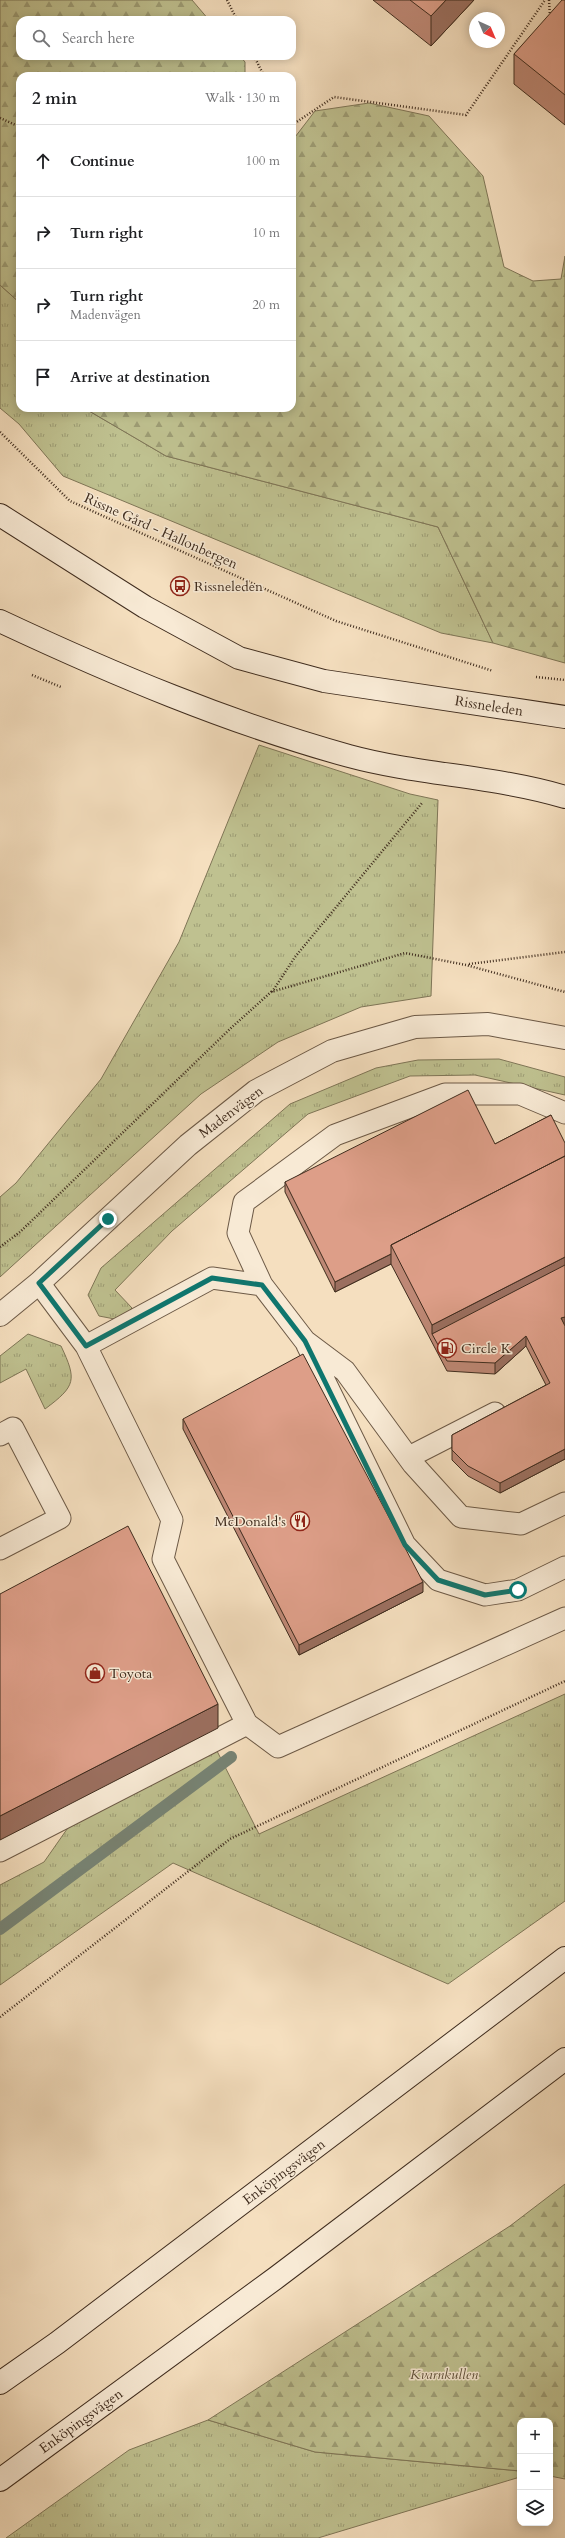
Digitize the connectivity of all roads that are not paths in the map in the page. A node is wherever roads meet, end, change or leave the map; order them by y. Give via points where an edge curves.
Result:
1 (0, 515) edge
2 (0, 621) edge
3 (565, 717) edge
4 (565, 797) edge
5 (565, 1038) edge
6 (565, 1113) edge
7 (39, 1283) junction
8 (262, 1285) junction
9 (0, 1315) edge
10 (305, 1341) junction
11 (86, 1346) junction
12 (515, 1402) edge
13 (0, 1435) edge
14 (409, 1457) junction
15 (565, 1503) edge
16 (0, 1549) edge
17 (565, 1567) edge
18 (565, 1618) edge
19 (247, 1724) junction
20 (0, 1851) edge
21 (565, 1958) edge
22 (565, 2060) edge
23 (0, 2383) edge
24 (0, 2480) edge

1 - 3 street, Rissneleden via 145,607 239,658 324,681
2 - 4 street via 97,666 268,732 350,756
5 - 7 street, Madenvägen via 488,1024 415,1027 332,1051 256,1091 188,1145
6 - 8 lane via 520,1094 445,1094 335,1135 244,1202 238,1233
7 - 9 street, Madenvägen
7 - 11 lane
8 - 10 lane
8 - 11 lane via 212,1278
10 - 14 lane via 346,1371
10 - 17 lane via 405,1545 438,1580 485,1595 518,1590
11 - 19 lane via 172,1520 163,1559
12 - 14 lane
13 - 16 lane via 13,1428 60,1518
14 - 15 lane via 461,1517 521,1524
18 - 19 lane via 278,1746
19 - 20 lane
21 - 23 street, Enköpingsvägen via 63,2339
22 - 24 street, Enköpingsvägen via 277,2277

